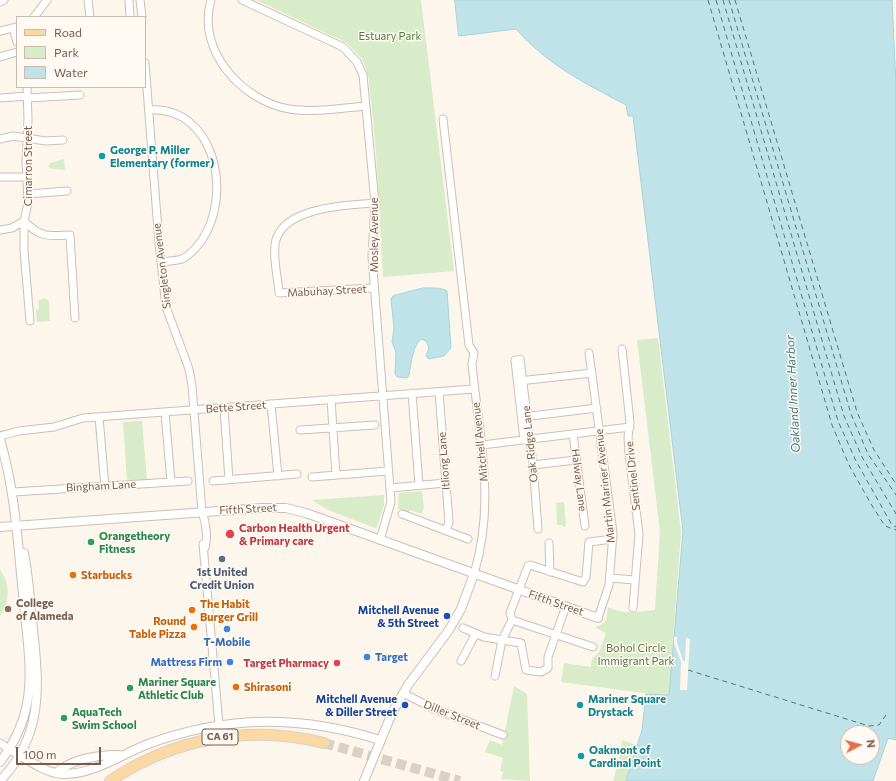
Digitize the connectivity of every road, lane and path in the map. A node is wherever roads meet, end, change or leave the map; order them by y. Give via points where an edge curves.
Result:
1 (4, 0) edge
2 (47, 0) edge
3 (88, 0) edge
4 (129, 0) edge
5 (140, 0) edge
6 (211, 0) edge
7 (242, 0) edge
8 (0, 2) edge
9 (35, 16) edge
10 (90, 16) edge
11 (130, 16) edge
12 (142, 16) edge
13 (15, 28) edge
14 (0, 31) edge
15 (16, 52) edge
16 (0, 57) edge
17 (146, 75) edge
18 (27, 88) edge
19 (80, 95) dead end
20 (28, 97) junction
21 (0, 98) edge
22 (366, 106) junction
23 (149, 110) junction
24 (443, 119) dead end
25 (26, 138) junction
26 (0, 139) edge
27 (63, 140) dead end
28 (0, 177) edge
29 (27, 177) junction
30 (67, 191) dead end
31 (28, 194) junction
32 (375, 203) junction
33 (24, 220) junction
34 (0, 230) edge
35 (161, 262) junction
36 (374, 288) junction
37 (75, 318) dead end
38 (30, 321) dead end
39 (622, 349) dead end
40 (589, 353) dead end
41 (518, 360) dead end
42 (592, 373) junction
43 (520, 381) junction
44 (474, 389) junction
45 (439, 392) junction
46 (412, 393) junction
47 (383, 396) junction
48 (331, 399) junction
49 (271, 404) junction
50 (224, 408) junction
51 (597, 408) junction
52 (194, 410) junction
53 (165, 412) junction
54 (525, 416) junction
55 (99, 417) junction
56 (375, 425) dead end
57 (630, 427) junction
58 (333, 428) junction
59 (300, 430) dead end
60 (600, 431) junction
61 (574, 434) junction
62 (0, 438) edge
63 (527, 440) junction
64 (482, 445) junction
65 (576, 460) junction
66 (533, 465) junction
67 (388, 471) junction
68 (297, 474) dead end
69 (336, 475) junction
70 (278, 476) junction
71 (312, 477) dead end
72 (230, 480) junction
73 (188, 481) dead end
74 (212, 481) dead end
75 (171, 482) junction
76 (446, 483) junction
77 (419, 485) junction
78 (104, 487) junction
79 (390, 488) junction
80 (13, 492) junction
81 (202, 512) junction
82 (402, 514) dead end
83 (17, 525) junction
84 (585, 526) dead end
85 (0, 527) edge
86 (538, 529) dead end
87 (446, 531) junction
88 (468, 539) dead end
89 (613, 539) junction
90 (380, 540) junction
91 (549, 543) dead end
92 (550, 572) junction
93 (474, 574) junction
94 (610, 578) junction
95 (635, 580) junction
96 (518, 590) junction
97 (566, 606) junction
98 (633, 608) dead end
99 (598, 618) joint
100 (512, 620) junction
101 (463, 628) dead end
102 (476, 633) junction
103 (556, 634) junction
104 (502, 640) junction
105 (593, 647) dead end
106 (461, 661) dead end
107 (495, 676) dead end
108 (403, 693) junction
109 (219, 725) junction
110 (503, 735) dead end
111 (380, 740) junction
112 (324, 742) tunnel mouth
113 (0, 743) edge
114 (9, 749) junction
115 (19, 755) junction
116 (0, 762) edge
117 (0, 780) edge
118 (110, 781) edge
119 (364, 781) edge

1 - 8 street
2 - 9 street
3 - 10 street
4 - 11 street
5 - 12 street
6 - 22 street via 208,22 215,49 229,74 250,93 265,102 290,109
7 - 22 street, Mosley Avenue via 348,51 363,75
13 - 14 street
15 - 16 street
17 - 23 street, Singleton Avenue
18 - 20 street, Cimarron Street
19 - 20 street
20 - 21 street
20 - 25 street, Cimarron Street
22 - 32 street, Mosley Avenue
23 - 35 street, Singleton Avenue
23 - 35 street via 176,113 194,128 205,142 212,158 218,185 214,213 200,242 182,259
24 - 44 street, Mitchell Avenue via 469,345 474,354
25 - 26 street via 13,136
25 - 27 street
25 - 29 street, Cimarron Street
28 - 29 street
29 - 31 street, Cimarron Street
30 - 31 street
31 - 33 street, Cimarron Street via 28,209
32 - 36 street, Mosley Avenue via 372,241
32 - 36 street, Mabuhay Street via 314,210 278,233 274,245 279,294
33 - 34 street via 12,228
33 - 37 street via 43,236 70,235
33 - 38 street, Cimarron Street
35 - 52 street, Singleton Avenue via 166,307 189,369
36 - 47 street, Mosley Avenue
39 - 57 street, Sentinel Drive
40 - 42 street, Martin Mariner Avenue
41 - 43 street, Oak Ridge Lane
42 - 43 street
42 - 51 street, Martin Mariner Avenue
43 - 54 street, Oak Ridge Lane
44 - 45 street, Bette Street
44 - 64 street, Mitchell Avenue
45 - 46 street, Bette Street
45 - 76 street, Itliong Lane
46 - 47 street, Bette Street
46 - 77 street
47 - 48 street, Bette Street
47 - 67 street, Mosley Avenue
48 - 49 street, Bette Street
48 - 58 street
49 - 50 street, Bette Street
49 - 70 street
50 - 52 street, Bette Street
50 - 72 street
51 - 54 street
51 - 60 street, Martin Mariner Avenue
52 - 53 street, Bette Street
52 - 81 street, Singleton Avenue
53 - 55 street, Bette Street
53 - 75 street
54 - 63 street, Oak Ridge Lane
55 - 62 street, Bette Street via 54,427 19,431
55 - 78 street
56 - 58 street
57 - 60 street
57 - 95 street, Sentinel Drive via 628,442 639,534
58 - 59 street
58 - 69 street
60 - 61 street
60 - 89 street, Martin Mariner Avenue
61 - 63 street
61 - 65 street, Halway Lane
62 - 80 street
63 - 64 street
63 - 66 street, Oak Ridge Lane
64 - 93 street, Mitchell Avenue via 485,518 482,544
65 - 66 street
65 - 84 street, Halway Lane
66 - 86 street, Oak Ridge Lane
67 - 69 street
67 - 79 street, Mosley Avenue
68 - 70 street
69 - 71 street
70 - 72 street
72 - 74 street
73 - 75 street, Bingham Lane
75 - 78 street, Bingham Lane
76 - 77 street
76 - 87 street, Itliong Lane via 449,522
77 - 79 street
78 - 80 street, Bingham Lane
79 - 90 street, Mosley Avenue via 390,510
80 - 83 street
81 - 83 street, Fifth Street
81 - 90 street, Fifth Street via 286,508
81 - 109 street, Singleton Avenue via 202,542 205,548
82 - 87 street
83 - 85 street, Fifth Street
83 - 114 street via 29,685 23,720
83 - 115 street via 28,577 38,692 31,729
87 - 88 street
89 - 92 street via 589,542 586,577 583,582
89 - 94 street, Martin Mariner Avenue
90 - 93 street, Fifth Street
91 - 92 street
92 - 96 street via 528,566
93 - 96 street, Fifth Street
93 - 108 street, Mitchell Avenue via 449,630
94 - 95 street
94 - 99 street, Martin Mariner Avenue
95 - 98 street, Sentinel Drive
96 - 97 street, Fifth Street
96 - 100 street via 510,613
97 - 99 street, Fifth Street
97 - 103 street
100 - 103 street
100 - 104 street
101 - 102 street
102 - 104 street
102 - 106 street
103 - 104 street via 548,657 549,667 541,672 526,670 521,642
103 - 105 street
104 - 107 street
108 - 110 street, Diller Street via 432,708
108 - 111 street, Mitchell Avenue
109 - 111 street via 253,721 302,722
109 - 115 street via 162,740 79,773 56,773
111 - 119 street, Mitchell Avenue
112 - 118 main road, CA 61 via 265,734 211,739 162,753
113 - 114 street
114 - 115 street
114 - 116 street
115 - 117 street

